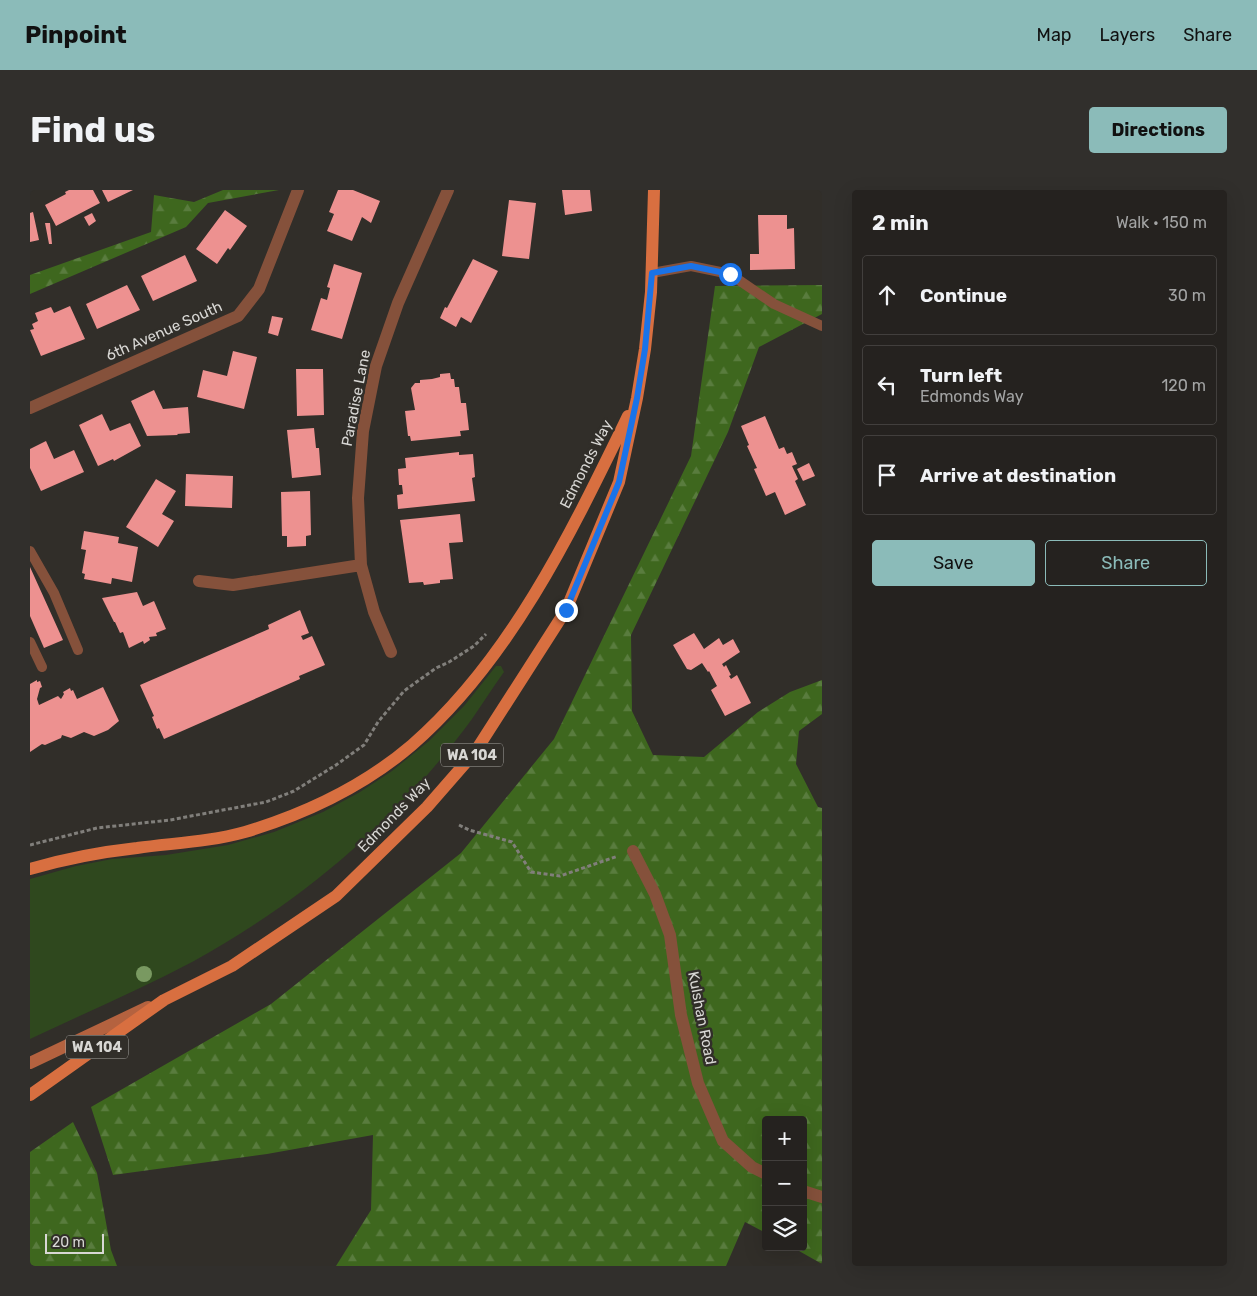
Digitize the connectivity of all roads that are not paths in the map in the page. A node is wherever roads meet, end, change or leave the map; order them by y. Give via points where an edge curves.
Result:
1 (298, 190) edge
2 (448, 190) edge
3 (654, 190) edge
4 (652, 273) junction
5 (822, 326) edge
6 (637, 398) junction
7 (30, 408) edge
8 (30, 550) edge
9 (361, 565) junction
10 (199, 581) dead end
11 (30, 642) edge
12 (78, 650) dead end
13 (391, 652) dead end
14 (42, 667) dead end
15 (633, 851) road end
16 (30, 869) edge
17 (164, 1000) junction
18 (30, 1063) edge
19 (30, 1095) edge
20 (762, 1172) edge
21 (807, 1192) edge
22 (822, 1197) edge

1 - 7 street, 6th Avenue South via 259,289 238,316
2 - 9 street, Paradise Lane via 398,302 376,366 363,431 360,470
3 - 4 main road, Edmonds Way / WA 104
4 - 5 lane via 691,266 730,274 774,304
4 - 6 main road, Edmonds Way / WA 104
6 - 16 main road, Edmonds Way / WA 104 via 586,502 515,623 456,702 411,746 329,799 250,830 202,841 110,851
6 - 17 main road, Edmonds Way / WA 104 via 619,482 566,610 475,752 427,807 336,896 232,966
8 - 12 lane via 54,593
9 - 10 street via 234,584
9 - 13 street, Paradise Lane via 374,612
11 - 14 lane
15 - 20 street, Kulshan Road via 655,894 670,935 681,1015 698,1083 724,1141
17 - 18 main road
17 - 19 main road, Edmonds Way / WA 104
21 - 22 street

